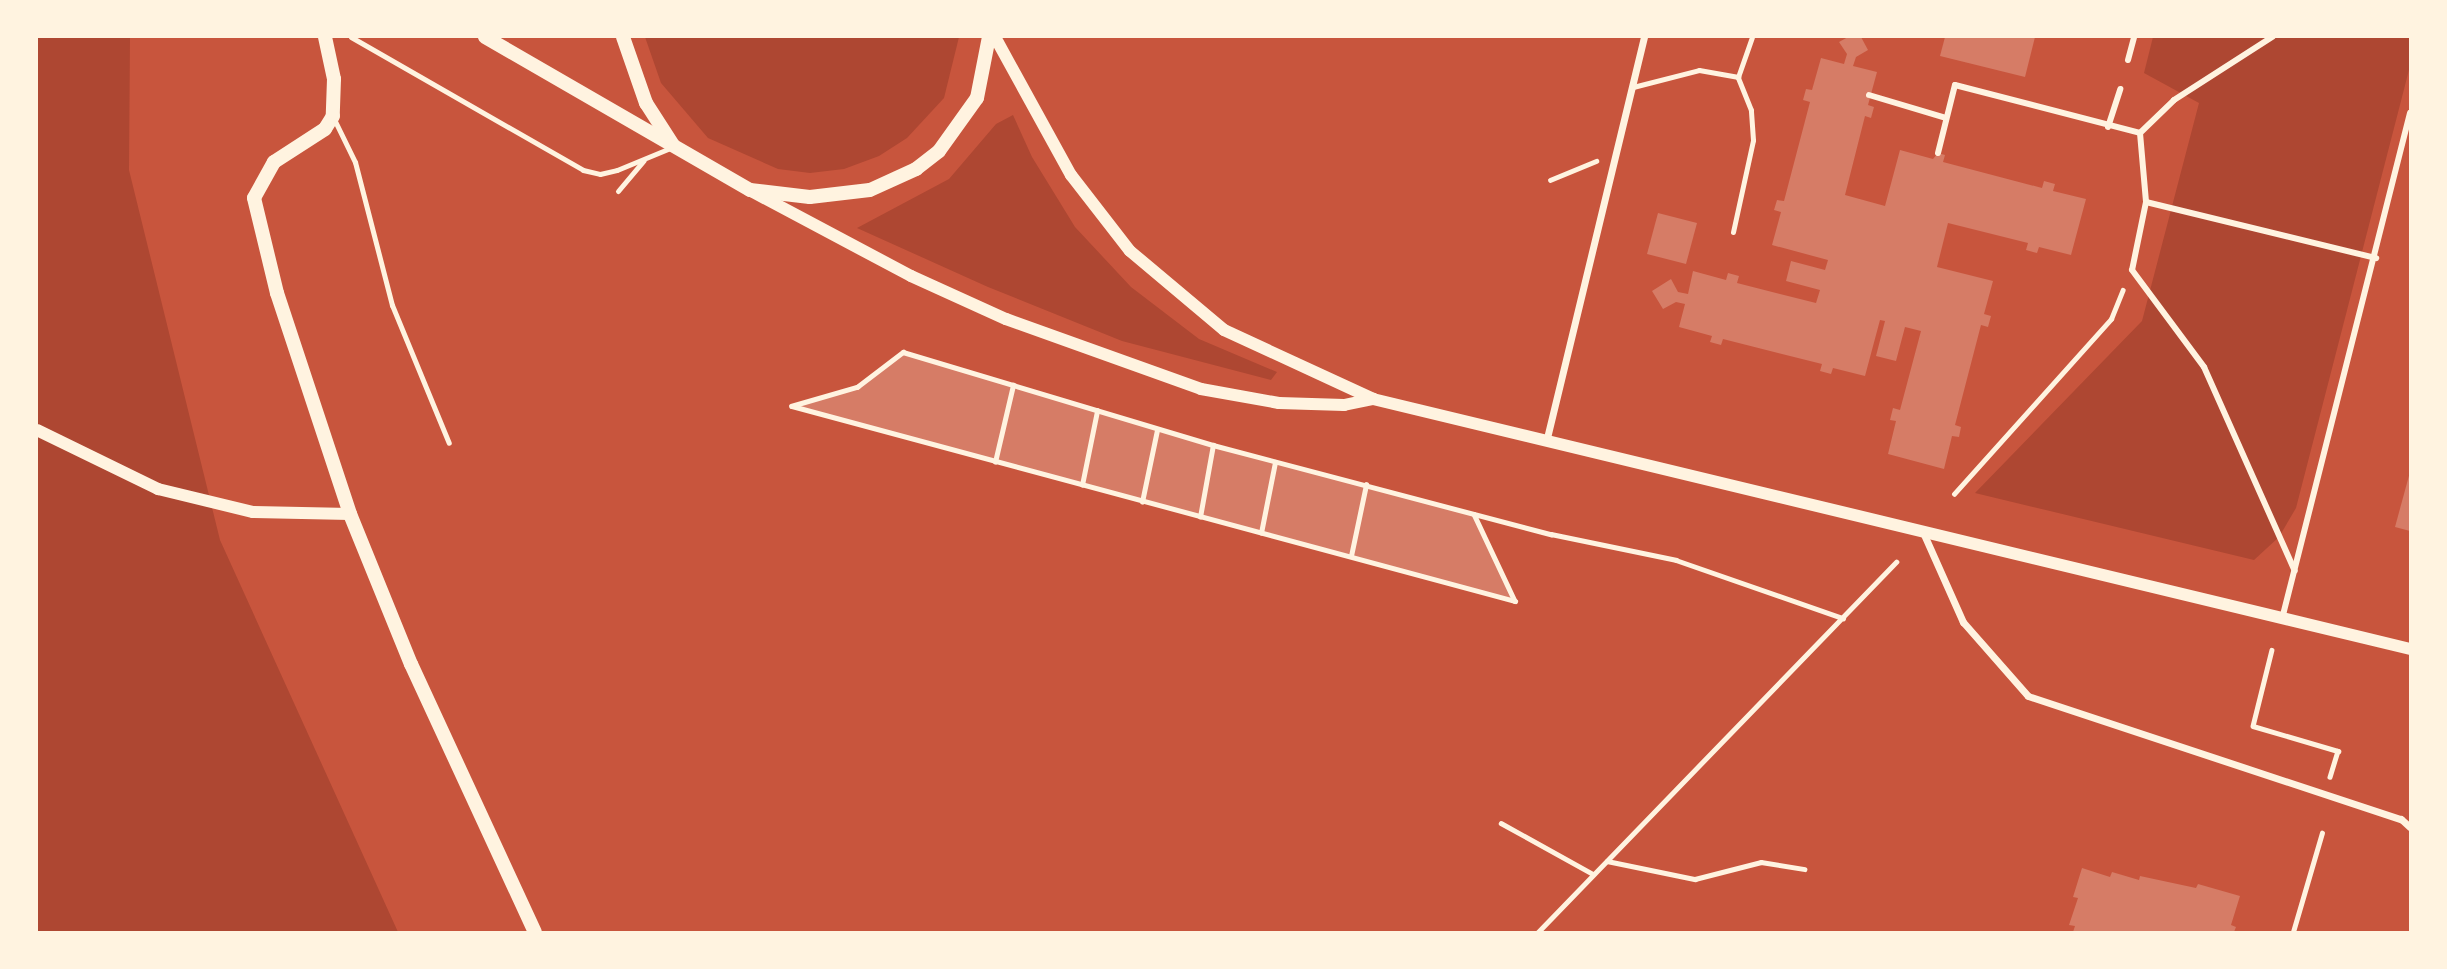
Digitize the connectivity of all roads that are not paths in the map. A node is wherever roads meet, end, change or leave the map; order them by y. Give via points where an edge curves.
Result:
1 (325, 37) edge
2 (351, 37) edge
3 (485, 37) edge
4 (623, 37) edge
5 (989, 37) edge
6 (995, 37) edge
7 (1644, 37) edge
8 (1752, 37) edge
9 (2134, 37) edge
10 (2272, 37) edge
11 (2128, 60) dead end
12 (1738, 77) junction
13 (1633, 87) junction
14 (2120, 89) dead end
15 (1869, 95) dead end
16 (2410, 113) edge
17 (333, 116) junction
18 (1946, 118) junction
19 (2108, 127) junction
20 (2140, 133) junction
21 (673, 146) junction
22 (1938, 153) dead end
23 (644, 160) junction
24 (750, 190) junction
25 (618, 191) dead end
26 (2146, 202) junction
27 (1733, 232) dead end
28 (2376, 258) junction
29 (1373, 399) junction
30 (37, 430) edge
31 (1546, 442) junction
32 (449, 443) dead end
33 (350, 514) junction
34 (1921, 528) junction
35 (2295, 571) junction
36 (2283, 615) junction
37 (2410, 649) edge
38 (2410, 827) edge
39 (534, 932) edge

1 - 17 main road via 334,79
2 - 23 lane via 583,170 600,174
3 - 21 main road
4 - 21 main road via 646,103
5 - 24 main road via 976,98 957,131 916,169 870,190 846,195 810,197
6 - 29 street via 1071,174 1130,251 1224,330
7 - 13 street
8 - 12 lane
9 - 11 street
10 - 20 street via 2174,100
12 - 13 lane via 1699,70
12 - 27 lane via 1751,110 1753,140
13 - 31 street
14 - 19 street
15 - 18 street
16 - 28 street
17 - 32 lane via 355,162 392,305
17 - 33 main road via 325,129 274,162 254,198 277,293
18 - 19 street via 1955,85
18 - 22 street
19 - 20 street
20 - 26 street
21 - 23 lane
21 - 24 main road
23 - 25 lane
24 - 29 street via 911,276 1006,319 1201,389 1279,403 1344,405
26 - 28 street
26 - 35 street via 2132,270 2204,367
28 - 35 street
29 - 31 street
30 - 33 street via 158,489 253,512
31 - 34 street
33 - 39 main road via 411,664
34 - 36 street
34 - 38 street via 1964,622 2028,696 2401,819
35 - 36 street
36 - 37 street

